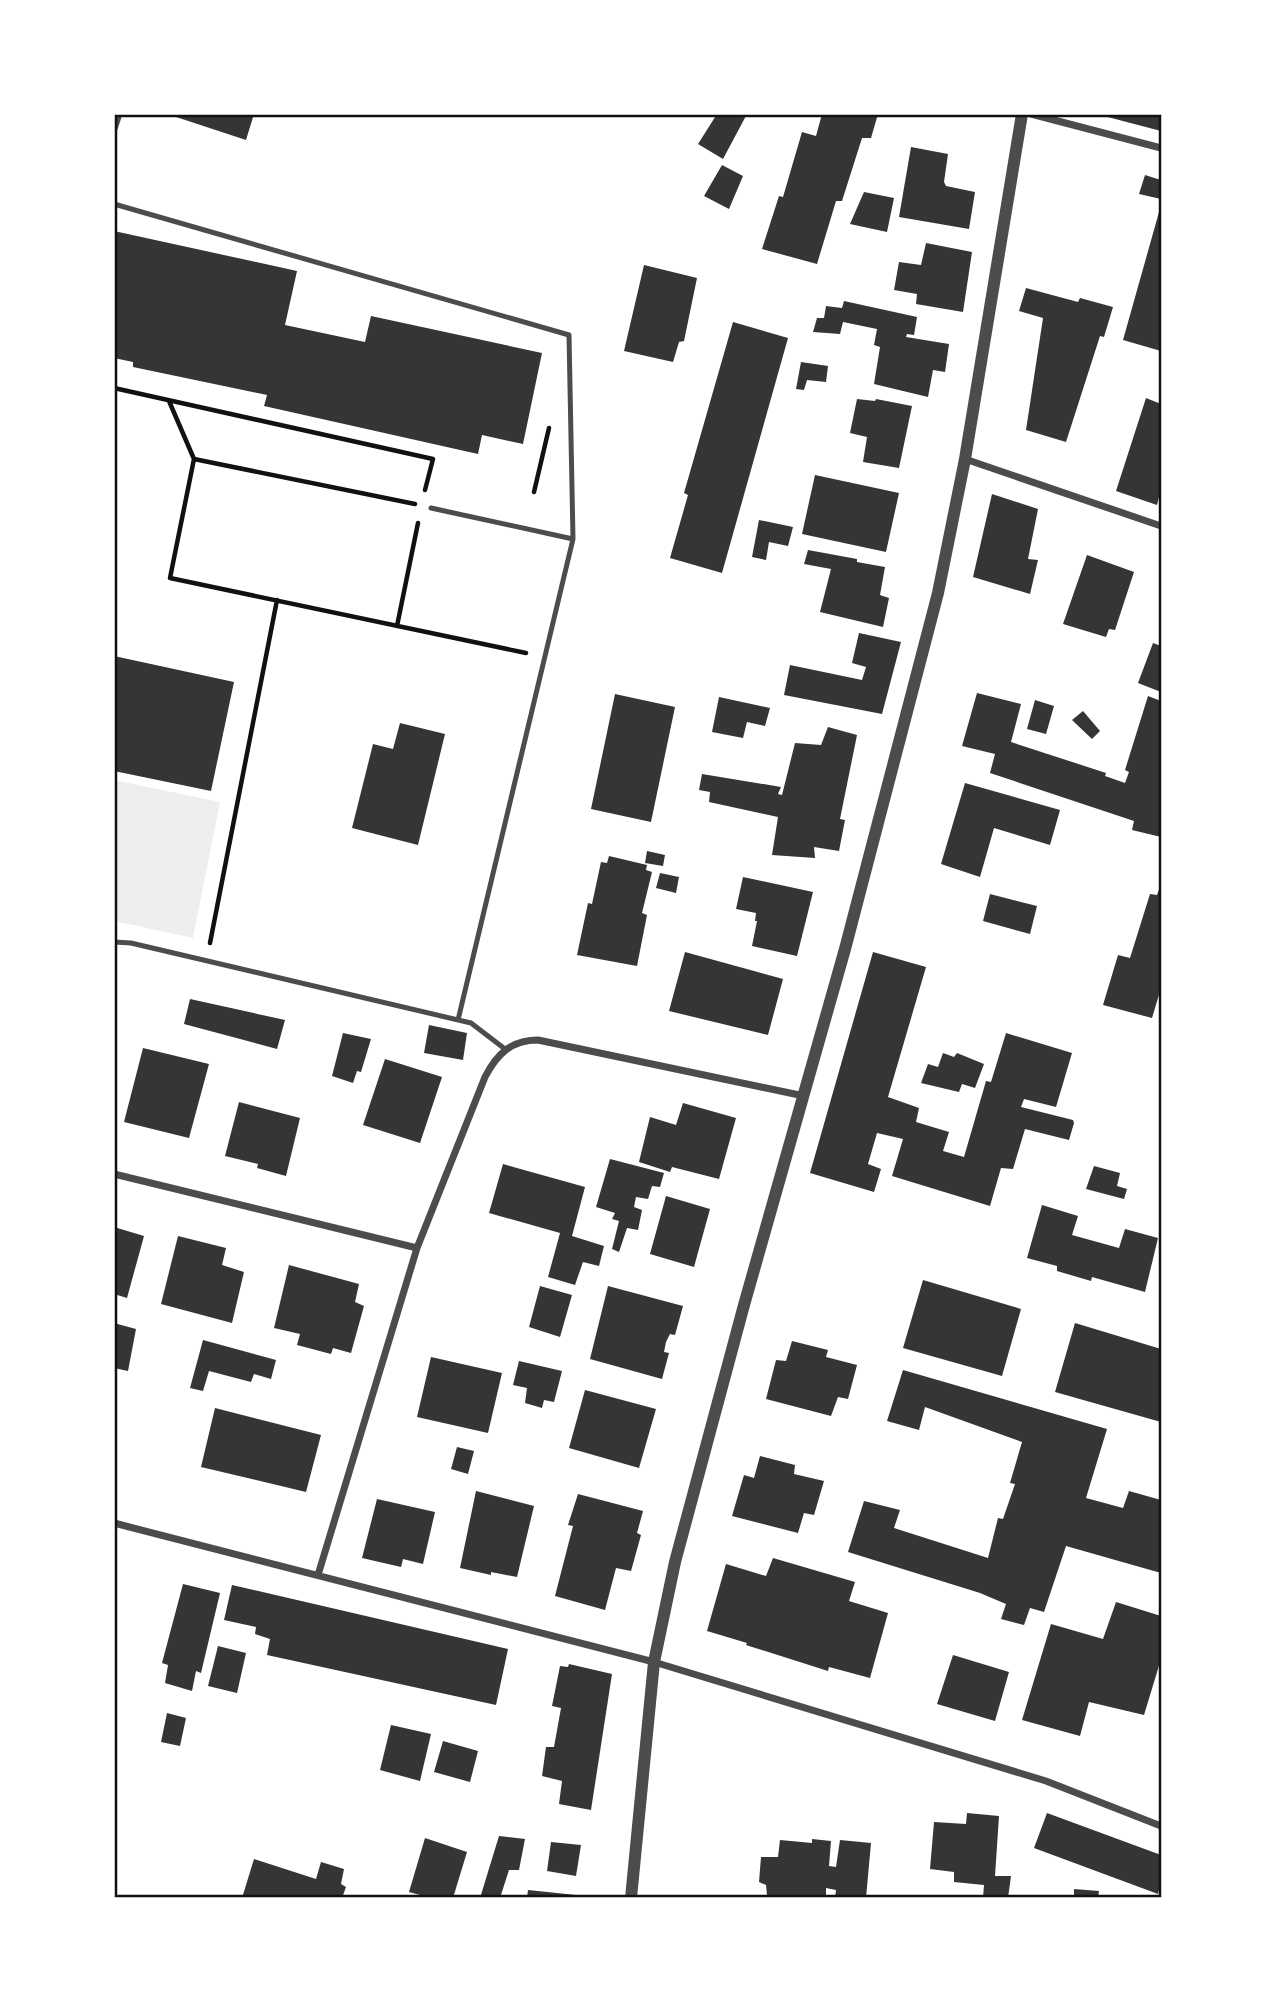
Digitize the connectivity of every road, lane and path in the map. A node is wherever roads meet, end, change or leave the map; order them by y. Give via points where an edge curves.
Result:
1 (120, 114) edge
2 (1022, 114) edge
3 (1031, 114) edge
4 (114, 132) edge
5 (1161, 148) edge
6 (114, 204) edge
7 (114, 388) edge
8 (168, 400) junction
9 (194, 459) junction
10 (965, 459) junction
11 (422, 506) junction
12 (431, 508) joint
13 (1161, 526) edge
14 (573, 539) junction
15 (277, 600) junction
16 (397, 626) junction
17 (545, 657) junction
18 (114, 942) edge
19 (206, 960) junction
20 (458, 1020) junction
21 (505, 1049) junction
22 (804, 1096) junction
23 (114, 1174) edge
24 (417, 1248) junction
25 (114, 1523) edge
26 (318, 1575) junction
27 (654, 1662) junction
28 (1161, 1826) edge
29 (631, 1898) edge

1 - 4 lane
2 - 10 street
3 - 5 street
6 - 14 lane via 569,335
7 - 8 path
8 - 9 path
8 - 11 path via 433,459
9 - 11 path
9 - 15 path via 170,578
10 - 13 street
10 - 22 street via 939,593
11 - 12 path
11 - 16 path
12 - 14 lane
14 - 17 lane
15 - 16 path
15 - 19 path
16 - 17 path
17 - 20 lane
18 - 19 lane
19 - 20 lane
20 - 21 lane via 471,1023
21 - 22 street via 538,1040
21 - 24 street via 485,1077
22 - 27 street via 678,1548
23 - 24 street
24 - 26 street
25 - 26 street
26 - 27 street
27 - 28 street via 1046,1781
27 - 29 street

